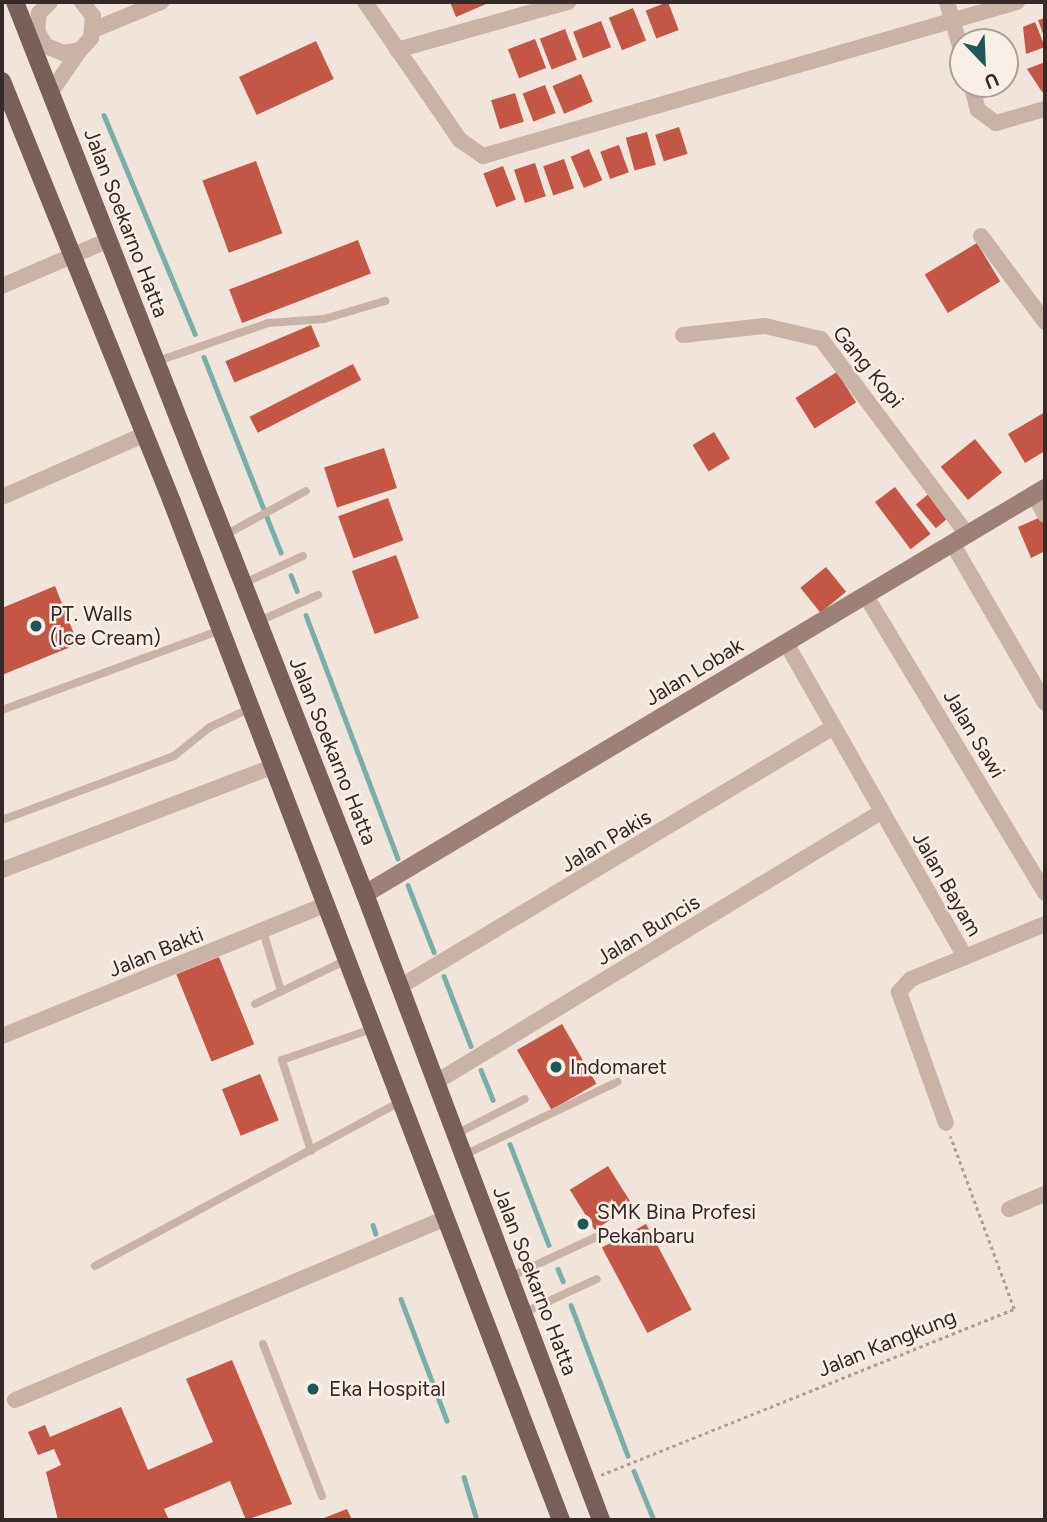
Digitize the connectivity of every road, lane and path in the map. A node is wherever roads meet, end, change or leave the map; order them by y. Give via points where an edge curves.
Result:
1 (15, 2) edge
2 (50, 2) edge
3 (161, 2) edge
4 (365, 2) edge
5 (568, 2) edge
6 (947, 2) edge
7 (1017, 2) edge
8 (86, 3) edge
9 (953, 20) junction
10 (955, 28) edge
11 (93, 30) junction
12 (80, 50) junction
13 (397, 50) junction
14 (2, 81) edge
15 (51, 92) junction
16 (975, 98) edge
17 (1045, 109) edge
18 (981, 236) dead end
19 (109, 240) junction
20 (72, 256) junction
21 (2, 286) edge
22 (385, 301) dead end
23 (1045, 322) edge
24 (683, 335) dead end
25 (155, 362) junction
26 (143, 435) junction
27 (306, 491) dead end
28 (1039, 491) edge
29 (2, 497) edge
30 (1045, 515) edge
31 (222, 536) junction
32 (959, 538) junction
33 (303, 556) dead end
34 (241, 584) junction
35 (318, 595) dead end
36 (866, 596) junction
37 (257, 622) junction
38 (221, 630) junction
39 (786, 643) junction
40 (1045, 704) edge
41 (251, 708) junction
42 (2, 710) edge
43 (831, 728) junction
44 (274, 766) junction
45 (881, 812) junction
46 (2, 820) edge
47 (2, 870) edge
48 (1045, 893) edge
49 (365, 894) junction
50 (325, 905) junction
51 (1045, 924) edge
52 (262, 931) junction
53 (965, 957) junction
54 (347, 960) junction
55 (401, 986) junction
56 (281, 991) junction
57 (255, 1003) dead end
58 (372, 1029) junction
59 (2, 1036) edge
60 (436, 1082) junction
61 (617, 1082) dead end
62 (525, 1099) dead end
63 (399, 1102) junction
64 (946, 1123) joint
65 (456, 1134) junction
66 (311, 1151) junction
67 (464, 1155) junction
68 (1045, 1194) edge
69 (1009, 1209) dead end
70 (442, 1220) junction
71 (596, 1237) dead end
72 (95, 1266) dead end
73 (510, 1277) junction
74 (597, 1279) dead end
75 (523, 1312) junction
76 (262, 1344) dead end
77 (15, 1400) dead end
78 (586, 1481) junction
79 (321, 1496) dead end
80 (561, 1520) edge
81 (601, 1520) edge

1 - 15 main road, Jalan Soekarno Hatta
2 - 12 street via 37,22 41,39 54,51
3 - 11 street
4 - 13 street
5 - 13 street
6 - 9 street
7 - 9 street
8 - 11 street
9 - 10 street
9 - 13 street via 499,156 469,150
11 - 12 street
12 - 15 street
14 - 20 main road
15 - 19 main road, Jalan Soekarno Hatta
16 - 17 street via 978,110 996,123
18 - 23 street
19 - 20 street
19 - 25 main road, Jalan Soekarno Hatta
20 - 21 street
20 - 26 main road
22 - 25 lane via 324,319 268,323
24 - 32 street, Gang Kopi via 765,326 821,339
25 - 31 main road, Jalan Soekarno Hatta
26 - 29 street
26 - 38 main road
27 - 31 lane via 269,515
28 - 30 street
28 - 32 main road, Jalan Lobak
31 - 34 main road, Jalan Soekarno Hatta
32 - 36 main road, Jalan Lobak
32 - 40 street, Gang Kopi
33 - 34 lane
34 - 37 main road, Jalan Soekarno Hatta
35 - 37 lane
36 - 39 main road, Jalan Lobak
36 - 48 street, Jalan Sawi
37 - 49 main road, Jalan Soekarno Hatta
38 - 41 main road
38 - 42 lane
39 - 43 street, Jalan Bayam
39 - 49 main road, Jalan Lobak
41 - 44 main road
41 - 46 lane via 211,727 174,756
43 - 45 street, Jalan Bayam
43 - 55 street, Jalan Pakis
44 - 47 street
44 - 50 main road
45 - 53 street, Jalan Bayam
45 - 60 street, Jalan Buncis
49 - 55 main road, Jalan Soekarno Hatta
50 - 52 street, Jalan Bakti
50 - 54 main road
51 - 53 street
52 - 56 lane
52 - 59 street, Jalan Bakti
53 - 64 street, Jalan Bayam via 911,979 899,992
54 - 56 lane
54 - 58 main road
55 - 60 main road, Jalan Soekarno Hatta
56 - 57 lane
58 - 63 main road
58 - 66 lane via 282,1059
60 - 65 main road, Jalan Soekarno Hatta
61 - 67 lane
62 - 65 lane
63 - 66 lane
63 - 70 main road
64 - 78 path, Jalan Kangkung via 1014,1309
65 - 67 main road, Jalan Soekarno Hatta
66 - 72 lane
67 - 73 main road, Jalan Soekarno Hatta
68 - 69 street
70 - 77 street
70 - 80 main road
71 - 73 lane
73 - 75 main road, Jalan Soekarno Hatta
74 - 75 lane
75 - 78 main road, Jalan Soekarno Hatta
76 - 79 lane
78 - 81 main road, Jalan Soekarno Hatta

